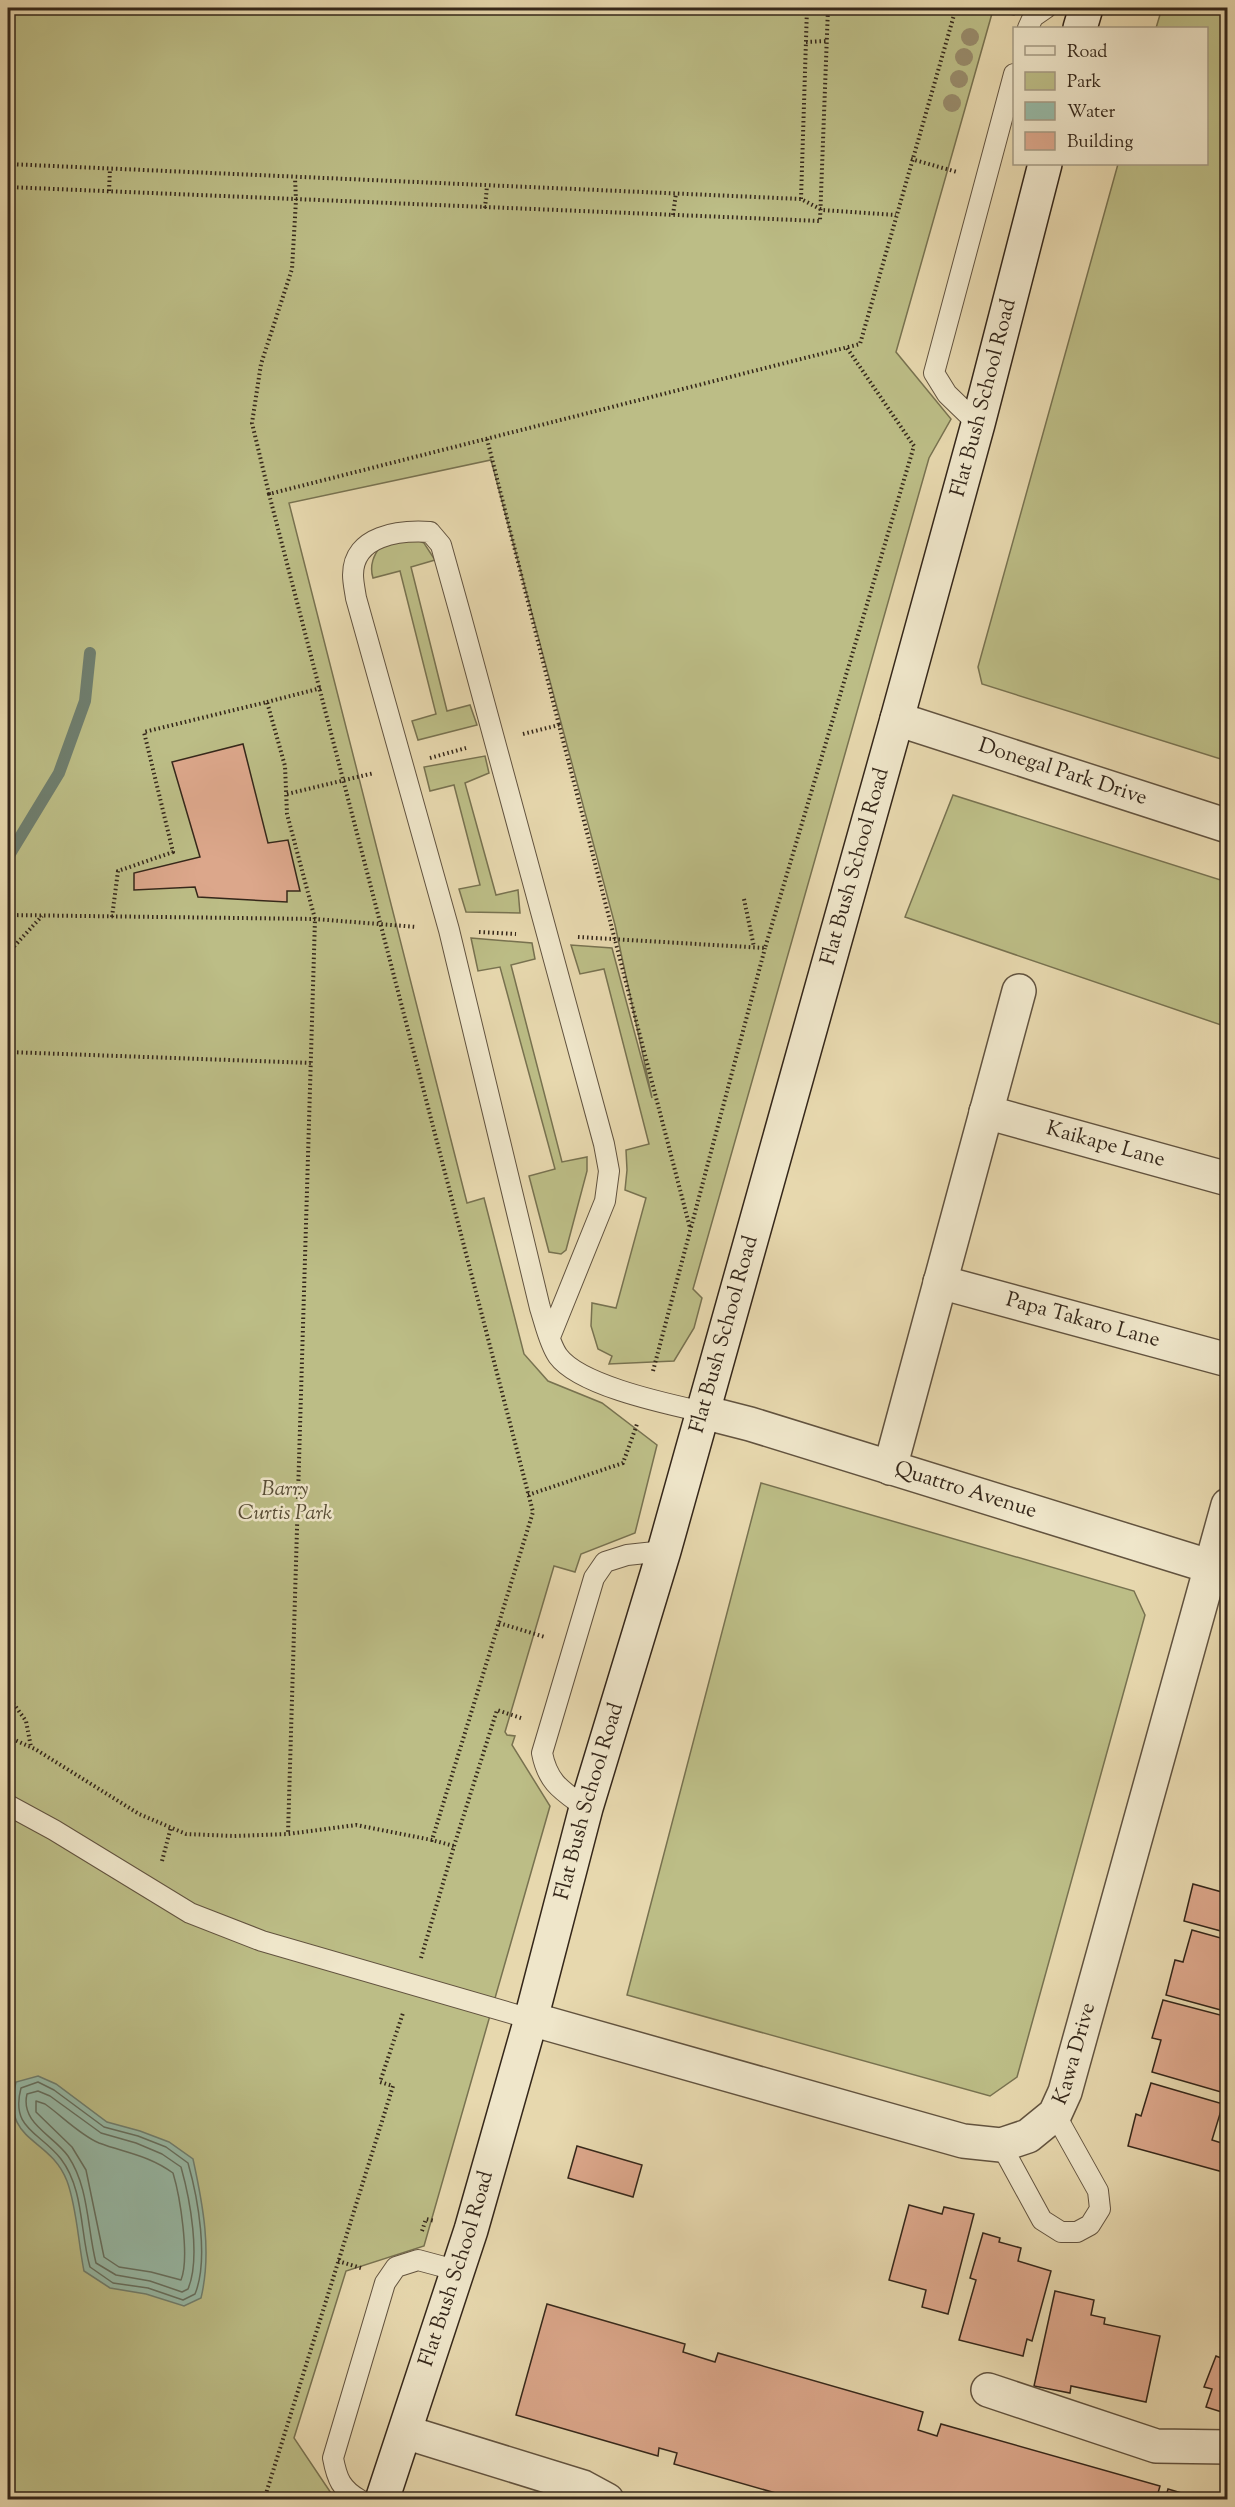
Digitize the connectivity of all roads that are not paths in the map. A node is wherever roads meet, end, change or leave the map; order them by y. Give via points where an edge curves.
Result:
1 (1046, 8) edge
2 (1086, 8) edge
3 (1028, 27) edge
4 (1080, 27) edge
5 (1013, 79) edge
6 (1045, 165) edge
7 (978, 424) junction
8 (897, 719) junction
9 (1227, 826) edge
10 (1019, 991) dead end
11 (986, 1112) junction
12 (1227, 1179) edge
13 (940, 1282) junction
14 (550, 1337) junction
15 (1227, 1360) edge
16 (703, 1412) junction
17 (890, 1468) junction
18 (1227, 1505) edge
19 (664, 1551) junction
20 (1218, 1570) edge
21 (8, 1804) edge
22 (586, 1808) junction
23 (531, 2019) junction
24 (1055, 2114) junction
25 (1001, 2145) junction
26 (459, 2271) junction
27 (988, 2390) dead end
28 (405, 2432) junction
29 (1227, 2447) edge
30 (360, 2499) edge
31 (382, 2499) edge
32 (607, 2499) edge

1 - 3 lane via 1033,17
2 - 4 street
5 - 7 lane via 934,373 946,394
6 - 7 street, Flat Bush School Road
7 - 8 street, Flat Bush School Road
8 - 9 street, Donegal Park Drive
8 - 16 street, Flat Bush School Road
10 - 11 street
11 - 12 street, Kaikape Lane
11 - 13 street
13 - 15 street, Papa Takaro Lane
13 - 17 street
14 - 14 lane via 449,930 359,610 353,573 359,553 375,538 408,530 430,532 441,545 609,1171 605,1201
14 - 16 lane via 558,1355 589,1377 646,1399
16 - 17 street, Quattro Avenue
16 - 19 street, Flat Bush School Road
17 - 20 street, Quattro Avenue
18 - 20 street, Kawa Drive
19 - 22 street, Flat Bush School Road
19 - 22 lane via 605,1562 594,1578 542,1753 545,1769 556,1787
20 - 24 street, Kawa Drive via 1065,2092
21 - 23 lane via 190,1913 262,1941
22 - 23 street, Flat Bush School Road
23 - 25 street, Kawa Drive via 963,2141
23 - 26 street, Flat Bush School Road
24 - 25 street, Kawa Drive via 1028,2136
24 - 25 lane via 1098,2191 1100,2209 1090,2225 1077,2232 1061,2232 1042,2220
26 - 28 street, Flat Bush School Road
26 - 30 lane via 418,2260 396,2267 386,2283 333,2458 336,2474 347,2492
27 - 29 street via 1156,2446
28 - 31 street, Flat Bush School Road
28 - 32 street via 572,2484

